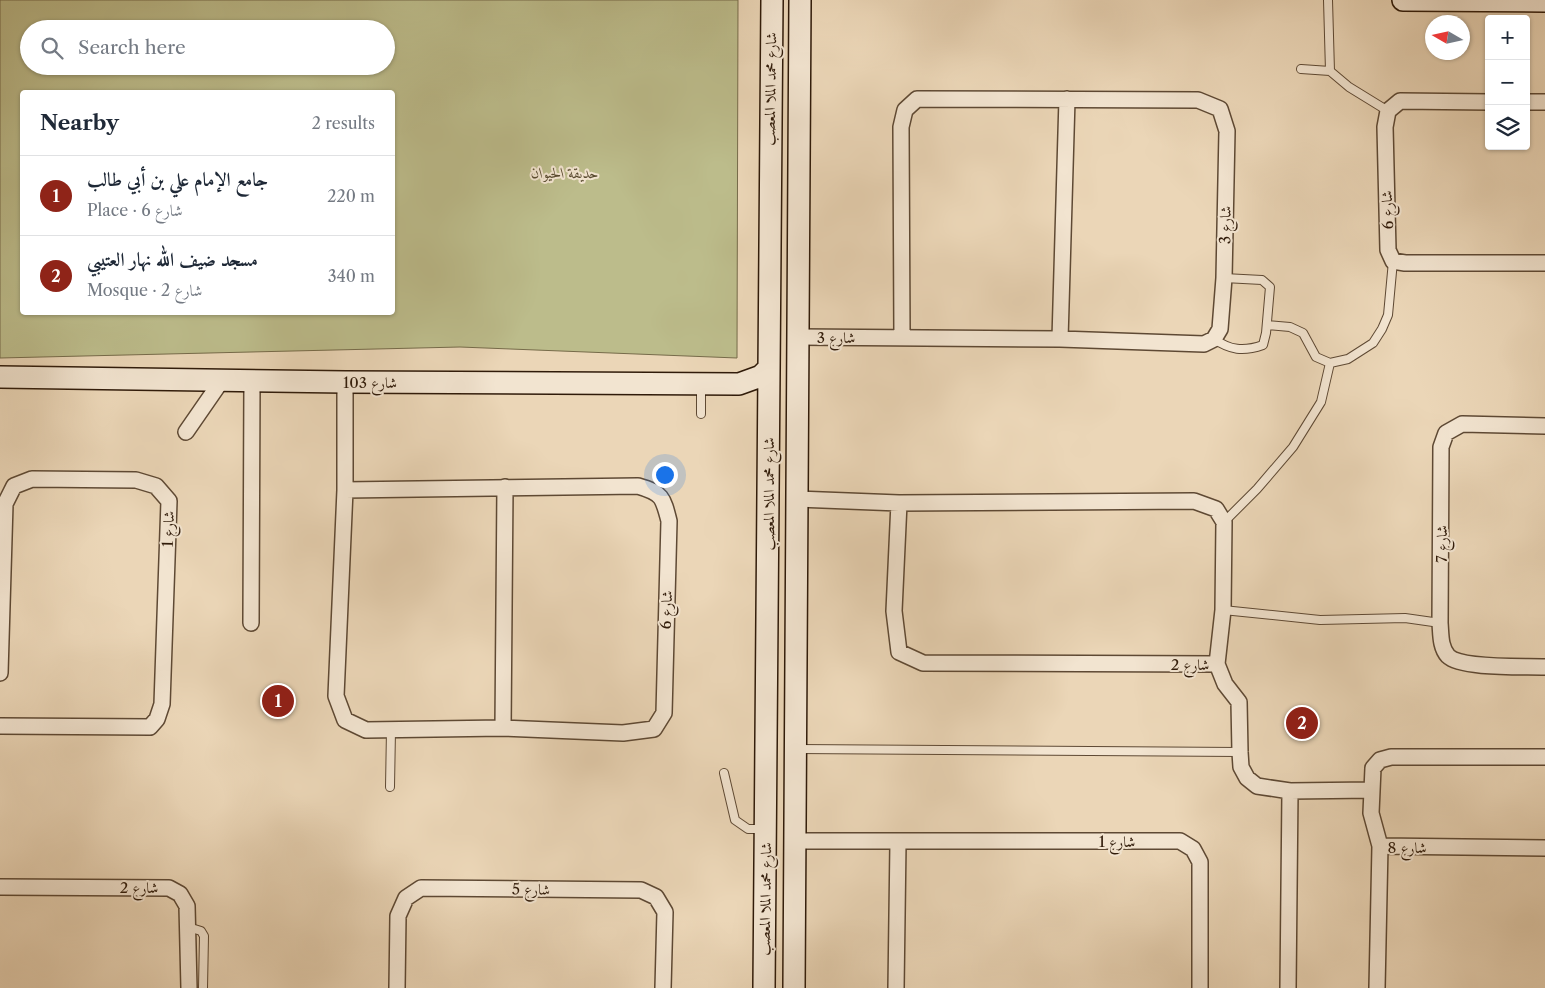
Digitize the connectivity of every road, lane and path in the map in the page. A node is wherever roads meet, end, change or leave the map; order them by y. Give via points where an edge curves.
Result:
1 (772, 0) edge
2 (800, 0) edge
3 (1328, 0) edge
4 (1403, 0) edge
5 (1545, 1) edge
6 (1301, 69) dead end
7 (1330, 71) junction
8 (1067, 99) junction
9 (1485, 102) edge
10 (1530, 102) edge
11 (1545, 102) edge
12 (1388, 111) junction
13 (769, 151) junction
14 (801, 158) junction
15 (769, 193) junction
16 (801, 198) junction
17 (1393, 261) junction
18 (1545, 263) edge
19 (1224, 278) junction
20 (1267, 325) junction
21 (800, 337) junction
22 (902, 337) junction
23 (1060, 339) junction
24 (1214, 339) junction
25 (1330, 363) junction
26 (769, 368) junction
27 (0, 377) edge
28 (222, 380) junction
29 (252, 381) junction
30 (345, 382) junction
31 (701, 383) junction
32 (739, 384) junction
33 (769, 402) junction
34 (701, 414) dead end
35 (1545, 426) edge
36 (186, 432) dead end
37 (505, 487) junction
38 (345, 490) junction
39 (797, 499) junction
40 (899, 503) junction
41 (1224, 522) junction
42 (1223, 610) junction
43 (251, 623) dead end
44 (1440, 623) junction
45 (1217, 664) junction
46 (1545, 667) edge
47 (0, 673) edge
48 (0, 726) edge
49 (503, 728) junction
50 (390, 730) junction
51 (796, 746) junction
52 (767, 750) junction
53 (1240, 752) junction
54 (1545, 757) edge
55 (724, 773) dead end
56 (390, 787) dead end
57 (1372, 790) junction
58 (1290, 792) junction
59 (766, 829) junction
60 (796, 841) junction
61 (898, 842) junction
62 (1380, 846) junction
63 (1545, 848) edge
64 (0, 887) edge
65 (188, 926) junction
66 (189, 988) edge
67 (204, 988) edge
68 (397, 988) edge
69 (663, 988) edge
70 (764, 988) edge
71 (794, 988) edge
72 (896, 988) edge
73 (1200, 988) edge
74 (1288, 988) edge
75 (1377, 988) edge

1 - 13 street, شارع محمد الملا المعصب
2 - 14 street, شارع محمد الملا المعصب
3 - 7 lane
4 - 5 street
6 - 7 lane
7 - 12 lane
8 - 19 street, شارع 3 via 1198,100 1220,109 1226,131
8 - 22 street, شارع 3 via 916,99 905,110 901,127
8 - 23 street
9 - 12 street via 1400,101
10 - 11 street
12 - 17 street, شارع 6 via 1385,127 1388,250
13 - 14 street via 783,163
13 - 15 street, شارع محمد الملا المعصب
14 - 16 street, شارع محمد الملا المعصب
15 - 16 street via 777,187 786,186
15 - 26 street, شارع محمد الملا المعصب
16 - 21 street, شارع محمد الملا المعصب
17 - 18 street
17 - 25 lane via 1388,315 1382,329 1373,343 1348,359
19 - 20 lane via 1262,280 1270,287
19 - 24 street, شارع 3 via 1220,329
20 - 24 lane via 1262,345 1253,348 1228,348
20 - 25 lane via 1290,327 1303,333 1316,357
21 - 22 street, شارع 3
21 - 39 street, شارع محمد الملا المعصب
22 - 23 street, شارع 3
23 - 24 street, شارع 3 via 1204,344
25 - 41 lane via 1321,402 1293,447
26 - 32 street, شارع 103 via 761,376
26 - 33 street, شارع محمد الملا المعصب
27 - 28 street, شارع 103
28 - 29 street, شارع 103
28 - 36 street
29 - 30 street, شارع 103
29 - 43 street
30 - 31 street, شارع 103
30 - 38 street, شارع 6
31 - 32 street, شارع 103
31 - 34 lane
32 - 33 street, شارع 103 via 760,393
33 - 52 street, شارع محمد الملا المعصب
35 - 44 street, شارع 7 via 1462,424 1446,433 1441,447
37 - 38 street, شارع 6
37 - 49 street
37 - 49 street, شارع 6 via 638,486 657,492 664,501 669,521 664,713 654,729 623,733
38 - 50 street, شارع 6 via 336,696 345,720 366,730
39 - 40 street
39 - 51 street, شارع محمد الملا المعصب
40 - 41 street via 1194,501 1216,509
40 - 45 street, شارع 2 via 894,611 899,652 923,663
41 - 42 street, شارع 2
42 - 44 lane via 1320,620 1405,618
42 - 45 street, شارع 2
44 - 46 street, شارع 7 via 1442,645 1449,657 1462,663
45 - 53 street via 1225,684 1239,702
47 - 48 street, شارع 1 via 5,504 14,486 41,479 136,480 156,486 169,501 162,704 157,719 150,727
49 - 50 street, شارع 6
50 - 56 lane
51 - 52 street via 789,735 779,734 770,740
51 - 53 lane
51 - 60 street, شارع محمد الملا المعصب
52 - 59 street, شارع محمد الملا المعصب
53 - 58 street via 1241,767 1252,782
54 - 57 street via 1391,757 1380,760 1372,768
55 - 59 lane via 735,820 748,828
57 - 58 street
57 - 62 street via 1371,813
58 - 74 street
59 - 70 street, شارع محمد الملا المعصب
60 - 61 street, شارع 1
60 - 71 street, شارع محمد الملا المعصب
61 - 72 street
61 - 73 street, شارع 1 via 1180,841 1193,849 1200,862
62 - 63 street, شارع 8
62 - 75 street, شارع 8
64 - 65 street, شارع 2 via 169,888 180,894 187,906
65 - 66 street, شارع 2
65 - 67 lane via 201,931 204,936
68 - 69 street, شارع 5 via 398,916 406,898 421,888 641,890 656,897 665,912

